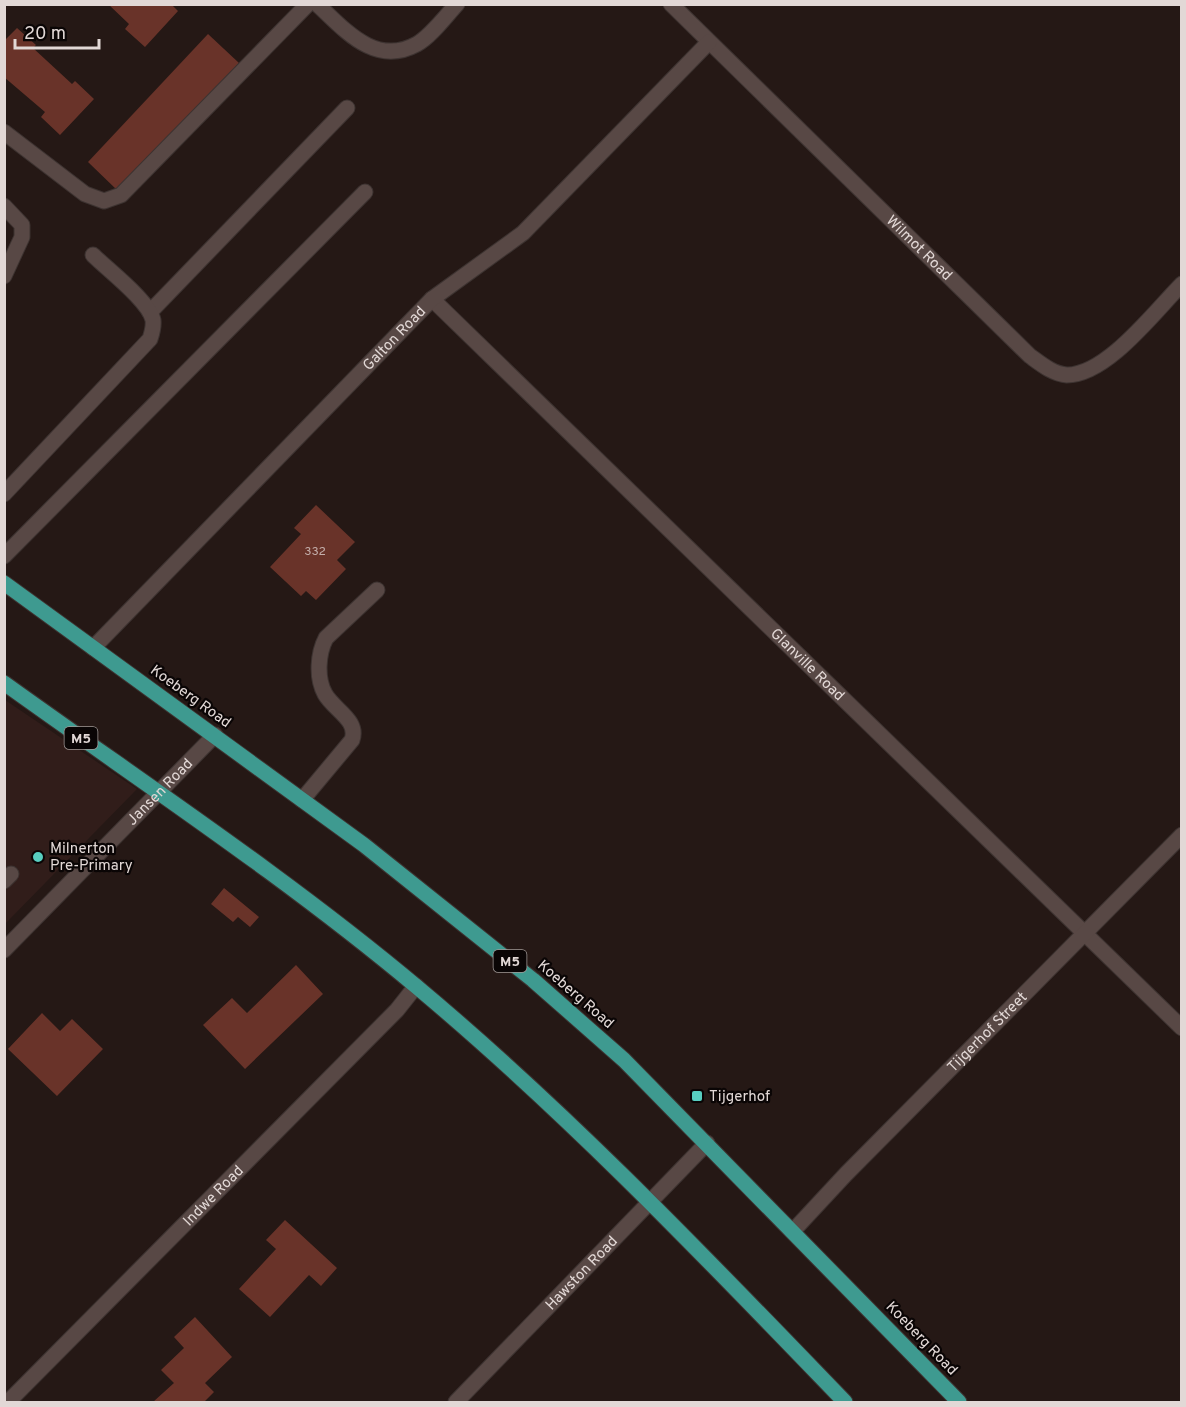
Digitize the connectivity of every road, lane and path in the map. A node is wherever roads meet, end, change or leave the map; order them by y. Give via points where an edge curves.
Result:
1 (308, 4) edge
2 (317, 4) edge
3 (457, 4) edge
4 (671, 4) edge
5 (709, 42) junction
6 (347, 108) dead end
7 (4, 132) edge
8 (365, 192) dead end
9 (4, 206) edge
10 (93, 255) dead end
11 (4, 276) edge
12 (1182, 284) edge
13 (432, 299) junction
14 (150, 312) junction
15 (4, 494) edge
16 (4, 556) edge
17 (4, 583) edge
18 (377, 590) dead end
19 (93, 648) junction
20 (4, 683) edge
21 (215, 735) junction
22 (158, 793) junction
23 (302, 800) junction
24 (1182, 835) edge
25 (1084, 934) junction
26 (4, 950) edge
27 (416, 986) junction
28 (1182, 1028) edge
29 (707, 1143) junction
30 (650, 1201) junction
31 (794, 1231) junction
32 (8, 1402) edge
33 (456, 1402) edge
34 (845, 1402) edge
35 (959, 1402) edge

1 - 7 street via 121,195 104,201 85,194
2 - 3 street via 358,42 378,52 399,51 418,44
4 - 5 street, Wilmot Road
5 - 12 street, Wilmot Road via 1048,370 1067,375 1091,370 1110,357
5 - 13 street, Galton Road via 523,233
6 - 14 street
8 - 16 street
9 - 11 street via 22,225 22,237
10 - 14 street
13 - 19 street, Galton Road
13 - 25 street, Glanville Road
14 - 15 street via 150,339
17 - 19 main road, Koeberg Road / M5
18 - 23 street via 326,638 321,648 325,693 352,725 354,733
19 - 21 main road, Koeberg Road / M5
20 - 22 main road, M5
21 - 22 street, Jansen Road
21 - 23 main road, Koeberg Road / M5
22 - 26 street, Jansen Road
22 - 27 main road, M5 via 305,899
23 - 29 main road, Koeberg Road / M5 via 533,980 624,1060
24 - 25 street, Tijgerhof Street
25 - 28 street, Glanville Road
25 - 31 street, Tijgerhof Street
27 - 30 main road, M5 via 508,1065
27 - 32 street, Indwe Road via 397,1010
29 - 30 street, Hawston Road
29 - 31 main road, Koeberg Road / M5
30 - 33 street, Hawston Road
30 - 34 main road, M5
31 - 35 main road, Koeberg Road / M5

